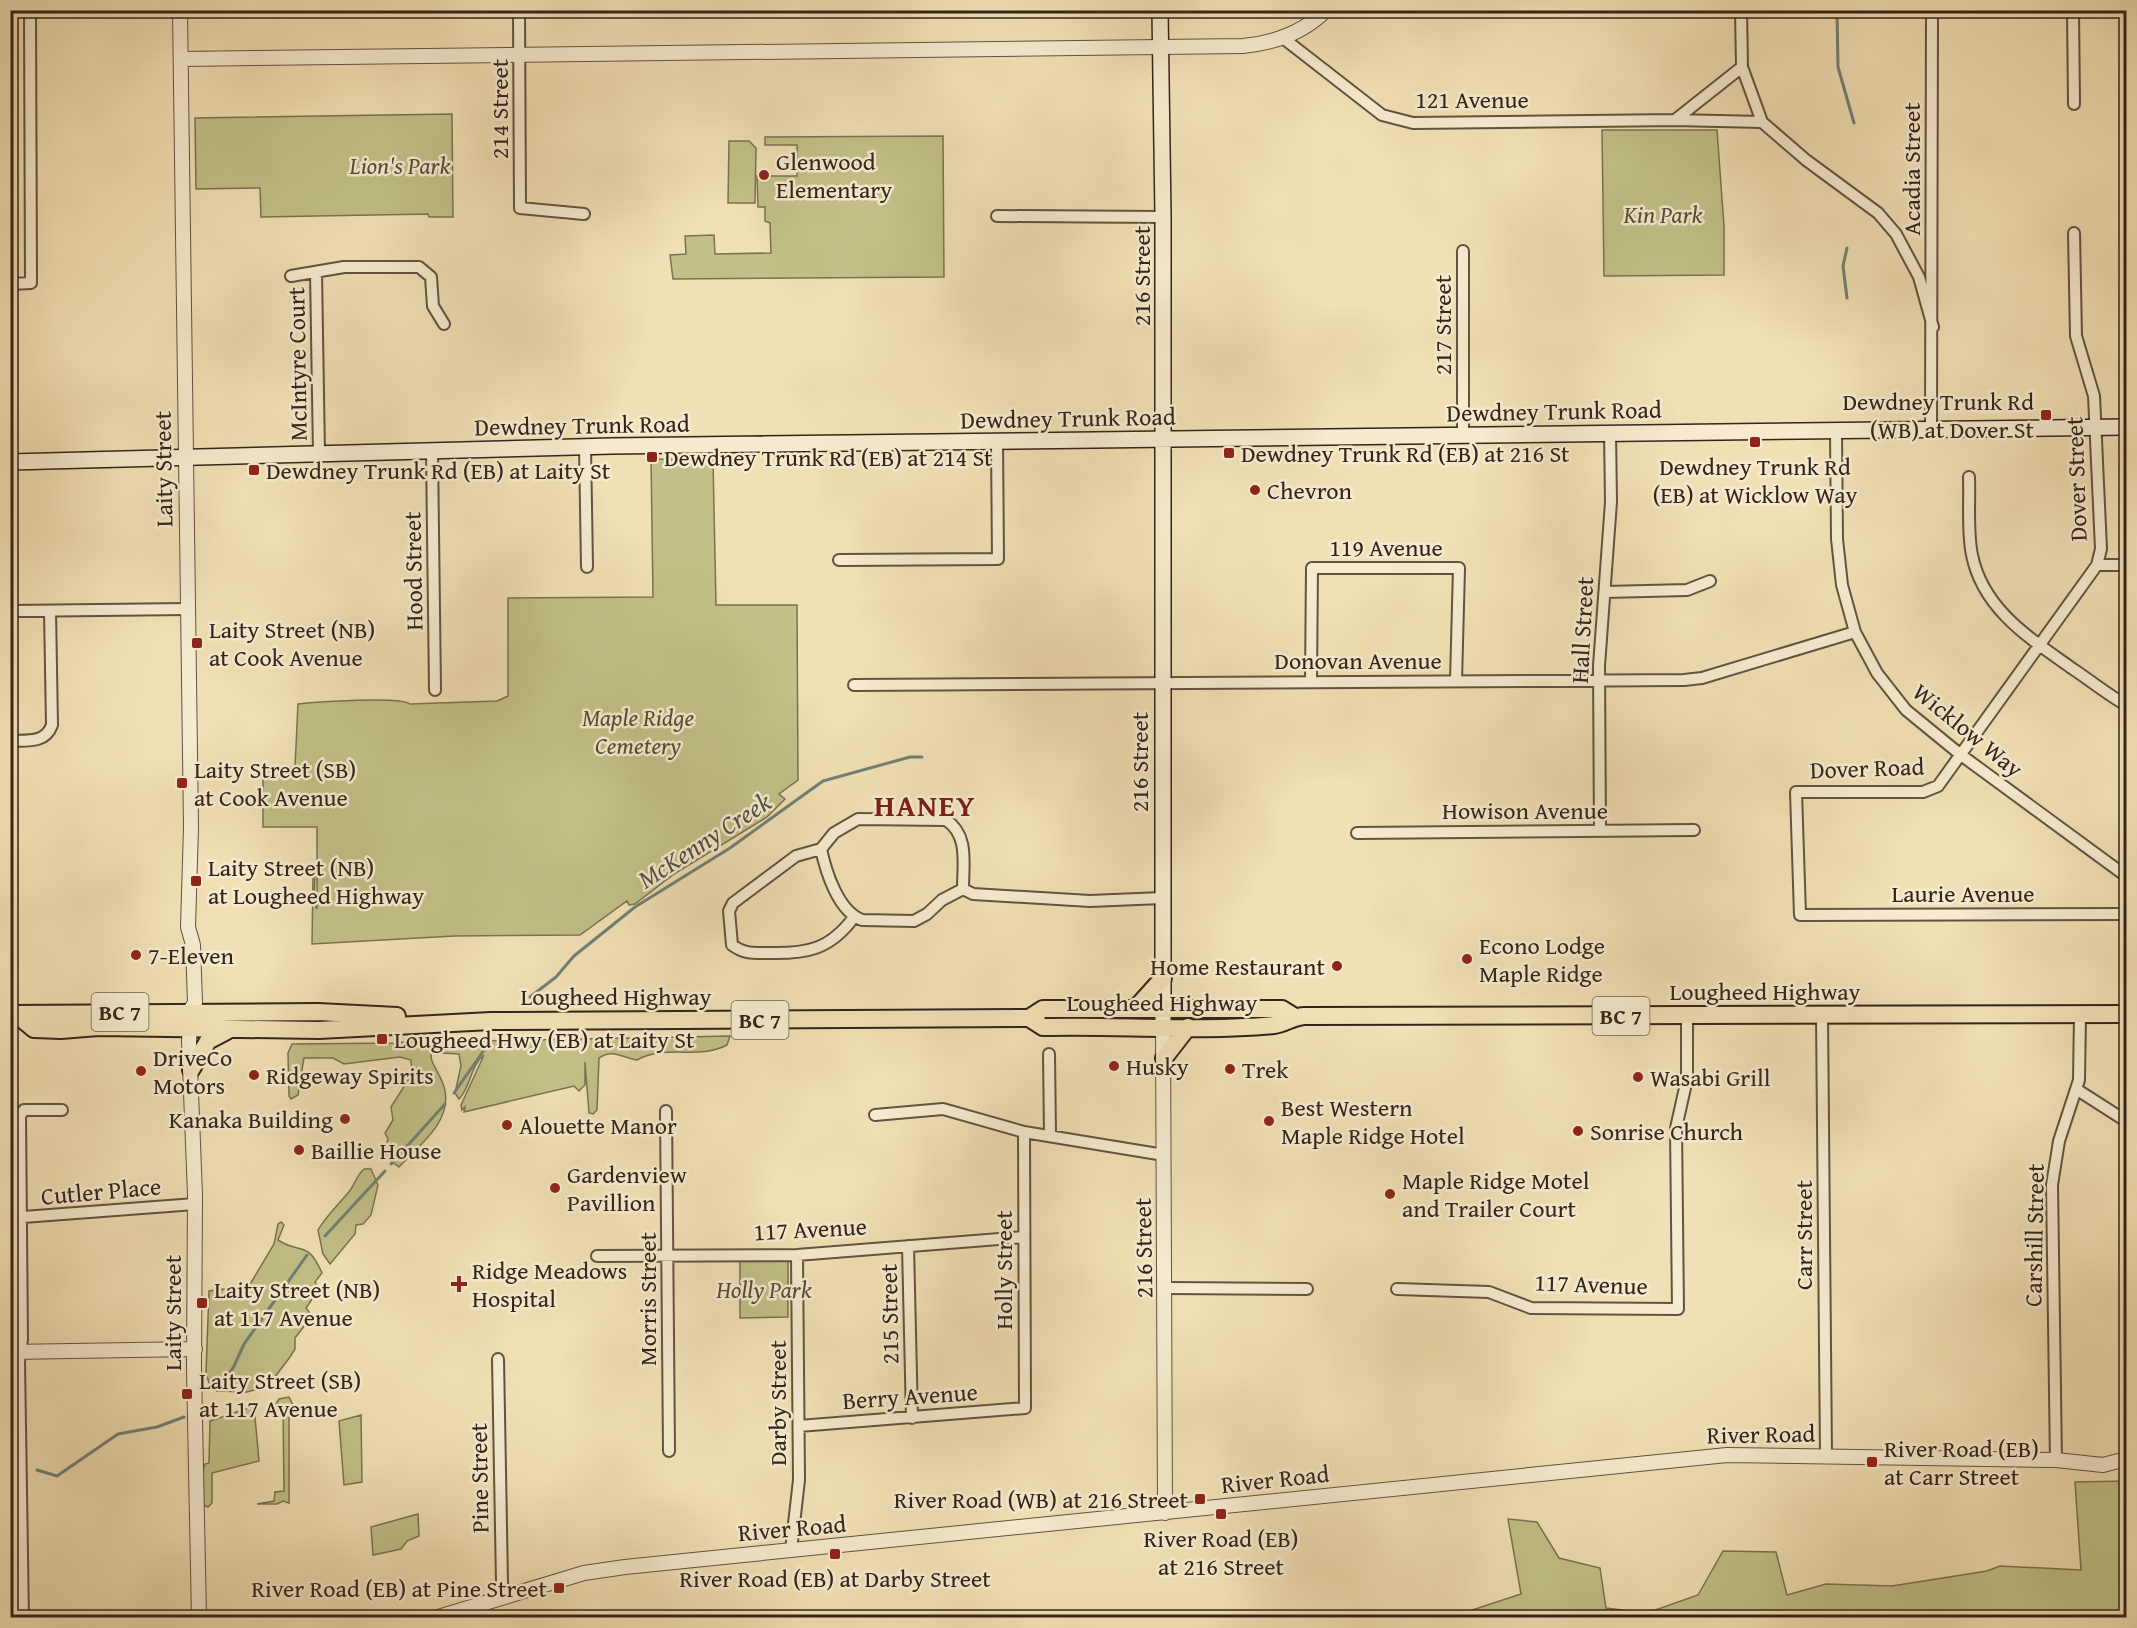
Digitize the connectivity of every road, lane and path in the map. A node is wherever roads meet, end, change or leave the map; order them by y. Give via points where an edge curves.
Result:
1 (30, 10) edge
2 (180, 10) edge
3 (519, 10) edge
4 (1160, 10) edge
5 (1326, 10) edge
6 (1742, 10) edge
7 (1932, 10) edge
8 (2073, 10) edge
9 (1284, 38) junction
10 (1160, 48) junction
11 (520, 54) junction
12 (181, 59) junction
13 (1742, 67) junction
14 (2074, 104) dead end
15 (1676, 120) junction
16 (1762, 122) junction
17 (584, 214) dead end
18 (997, 216) dead end
19 (1163, 217) junction
20 (2074, 233) dead end
21 (1463, 251) dead end
22 (316, 272) junction
23 (291, 276) dead end
24 (10, 284) edge
25 (444, 324) dead end
26 (1933, 327) junction
27 (2097, 427) junction
28 (2127, 427) edge
29 (1931, 429) junction
30 (1836, 430) junction
31 (1610, 432) junction
32 (1463, 434) junction
33 (1163, 439) junction
34 (997, 441) junction
35 (585, 447) junction
36 (432, 451) junction
37 (319, 454) junction
38 (186, 458) junction
39 (10, 462) edge
40 (1969, 477) dead end
41 (838, 560) dead end
42 (2097, 565) junction
43 (2127, 565) edge
44 (587, 567) dead end
45 (1710, 581) dead end
46 (1605, 592) junction
47 (188, 609) junction
48 (10, 611) edge
49 (50, 611) junction
50 (1856, 632) junction
51 (2040, 645) junction
52 (1599, 680) junction
53 (1162, 681) junction
54 (1311, 681) junction
55 (1456, 681) junction
56 (854, 685) dead end
57 (435, 690) dead end
58 (2127, 705) edge
59 (10, 741) edge
60 (1961, 755) junction
61 (1694, 830) dead end
62 (1600, 831) junction
63 (1357, 833) dead end
64 (821, 849) junction
65 (2127, 876) edge
66 (963, 889) junction
67 (1162, 898) junction
68 (2127, 914) edge
69 (1800, 915) joint
70 (854, 917) junction
71 (1163, 978) junction
72 (1136, 1008) junction
73 (1163, 1008) junction
74 (13, 1014) edge
75 (2127, 1014) edge
76 (1822, 1015) junction
77 (2080, 1015) junction
78 (1688, 1016) junction
79 (190, 1017) junction
80 (1295, 1017) junction
81 (1029, 1018) junction
82 (491, 1021) junction
83 (1163, 1026) junction
84 (1188, 1027) junction
85 (231, 1030) junction
86 (1049, 1054) dead end
87 (1164, 1058) junction
88 (191, 1070) junction
89 (2076, 1089) junction
90 (62, 1110) dead end
91 (666, 1111) dead end
92 (875, 1115) dead end
93 (2127, 1121) edge
94 (1024, 1132) junction
95 (1050, 1135) junction
96 (1164, 1155) junction
97 (195, 1204) junction
98 (16, 1218) edge
99 (1024, 1237) junction
100 (908, 1246) junction
101 (667, 1255) junction
102 (796, 1255) junction
103 (597, 1256) dead end
104 (1166, 1288) junction
105 (1307, 1289) dead end
106 (1397, 1289) dead end
107 (195, 1349) junction
108 (16, 1352) edge
109 (498, 1359) dead end
110 (1025, 1408) joint
111 (912, 1418) junction
112 (799, 1426) junction
113 (669, 1451) dead end
114 (1826, 1455) junction
115 (2127, 1459) edge
116 (2056, 1460) junction
117 (1165, 1513) junction
118 (791, 1550) junction
119 (506, 1596) junction
120 (23, 1617) edge
121 (199, 1617) edge
122 (435, 1617) edge

1 - 24 street via 31,284
2 - 12 street, Laity Street
3 - 11 street, 214 Street
4 - 10 main road, 216 Street
5 - 9 street
6 - 13 street
7 - 26 street, Acadia Street
8 - 14 street
9 - 10 street via 1243,46
9 - 15 street, 121 Avenue via 1382,115 1413,123
10 - 11 street
10 - 19 main road, 216 Street
11 - 12 street
11 - 17 street, 214 Street via 520,208
12 - 38 street, Laity Street
13 - 15 street
13 - 16 street
15 - 16 street, 121 Avenue
16 - 26 street, Acadia Street via 1878,213 1906,249 1919,277
18 - 19 street
19 - 33 main road, 216 Street
20 - 27 street, Dover Street via 2076,336 2094,396
21 - 32 street, 217 Street
22 - 23 street, McIntyre Court
22 - 25 street, McIntyre Court via 344,267 419,267 431,277 433,306
22 - 37 street, McIntyre Court
26 - 29 street, Acadia Street
27 - 28 main road, Dewdney Trunk Road
27 - 29 main road, Dewdney Trunk Road
27 - 42 street, Dover Street via 2101,549
29 - 30 main road, Dewdney Trunk Road
30 - 31 main road, Dewdney Trunk Road
30 - 50 street, Wicklow Way via 1839,560 1845,600
31 - 32 main road, Dewdney Trunk Road
31 - 46 street, Hall Street via 1611,502
32 - 33 main road, Dewdney Trunk Road
33 - 34 main road, Dewdney Trunk Road
33 - 53 main road, 216 Street
34 - 35 main road, Dewdney Trunk Road
34 - 41 street via 998,559
35 - 36 main road, Dewdney Trunk Road
35 - 44 street
36 - 37 main road, Dewdney Trunk Road
36 - 57 street, Hood Street
37 - 38 main road, Dewdney Trunk Road
38 - 39 main road, Dewdney Trunk Road
38 - 47 street, Laity Street
40 - 51 street via 1972,554 1979,578 2005,617
42 - 43 street
42 - 51 street, Dover Street
45 - 46 street via 1687,590
46 - 52 street, Hall Street
47 - 49 street
47 - 79 street, Laity Street via 191,852 189,927 184,942
48 - 49 street
49 - 59 street via 52,725 41,739
50 - 52 street, Donovan Avenue via 1702,678
50 - 60 street, Wicklow Way via 1877,673 1898,702
51 - 58 street
51 - 60 street, Dover Street
52 - 55 street, Donovan Avenue
52 - 62 street, Hall Street
53 - 54 street, Donovan Avenue
53 - 56 street, Donovan Avenue
53 - 67 main road, 216 Street
54 - 55 street, Donovan Avenue
54 - 55 street, 119 Avenue via 1312,567 1459,568
60 - 65 street, Wicklow Way
60 - 69 street, Dover Road via 1931,790 1796,792
61 - 62 street, Howison Avenue
62 - 63 street, Howison Avenue
64 - 66 street via 834,833 858,819 946,820 957,827 963,842
64 - 70 street via 826,870
64 - 70 street via 796,856 733,903 729,911 732,945 742,953 805,953 830,942
66 - 67 street via 973,894 1090,901
66 - 70 street via 914,921
67 - 71 main road, 216 Street
68 - 69 street, Laurie Avenue
71 - 72 highway
71 - 73 main road, 216 Street
72 - 73 highway, Lougheed Highway / BC 7
72 - 81 highway, Lougheed Highway / BC 7 via 1043,1009
73 - 80 highway, Lougheed Highway / BC 7 via 1282,1008
73 - 83 main road, 216 Street
74 - 79 highway, Lougheed Highway / BC 7 via 34,1029
75 - 77 highway, Lougheed Highway / BC 7
76 - 77 highway, Lougheed Highway / BC 7
76 - 78 highway, Lougheed Highway / BC 7
76 - 114 street, Carr Street
77 - 89 street, Carshill Street via 2081,1065
78 - 80 highway, Lougheed Highway / BC 7
78 - 106 street, 117 Avenue via 1687,1079 1676,1128 1678,1309 1531,1308 1489,1292
79 - 82 highway, Lougheed Highway / BC 7 via 318,1012
79 - 85 highway, Lougheed Highway / BC 7
79 - 88 street, Laity Street
80 - 84 highway, Lougheed Highway / BC 7 via 1277,1025
81 - 82 highway, Lougheed Highway / BC 7
81 - 83 highway, Lougheed Highway / BC 7 via 1043,1027
82 - 85 highway, Lougheed Highway / BC 7 via 319,1030
83 - 84 highway, Lougheed Highway / BC 7
83 - 87 street, 216 Street
84 - 87 highway
85 - 88 highway via 208,1041
86 - 95 street
87 - 96 street, 216 Street
88 - 97 street, Laity Street
89 - 93 street
89 - 116 street, Carshill Street via 2059,1141 2052,1185
90 - 98 street via 21,1112
91 - 101 street, Morris Street
92 - 94 street via 943,1109
94 - 95 street
94 - 99 street, Holly Street
95 - 96 street
96 - 104 street, 216 Street
97 - 98 street, Cutler Place
97 - 107 street, Laity Street
98 - 108 street
99 - 100 street, 117 Avenue
99 - 110 street, Holly Street
100 - 102 street, 117 Avenue
100 - 111 street, 215 Street
101 - 102 street, 117 Avenue
101 - 103 street, 117 Avenue
101 - 113 street, Morris Street
102 - 112 street, Darby Street
104 - 105 street
104 - 117 street, 216 Street
107 - 108 street
107 - 121 street, Laity Street
108 - 120 street
109 - 119 street, Pine Street via 502,1583
110 - 111 street, Berry Avenue
111 - 112 street, Berry Avenue
112 - 118 street, Darby Street via 798,1496
114 - 116 street, River Road
114 - 117 street, River Road via 1727,1455
115 - 116 street, River Road via 2103,1465
117 - 118 street, River Road
118 - 119 street, River Road via 596,1571
119 - 122 street, River Road

